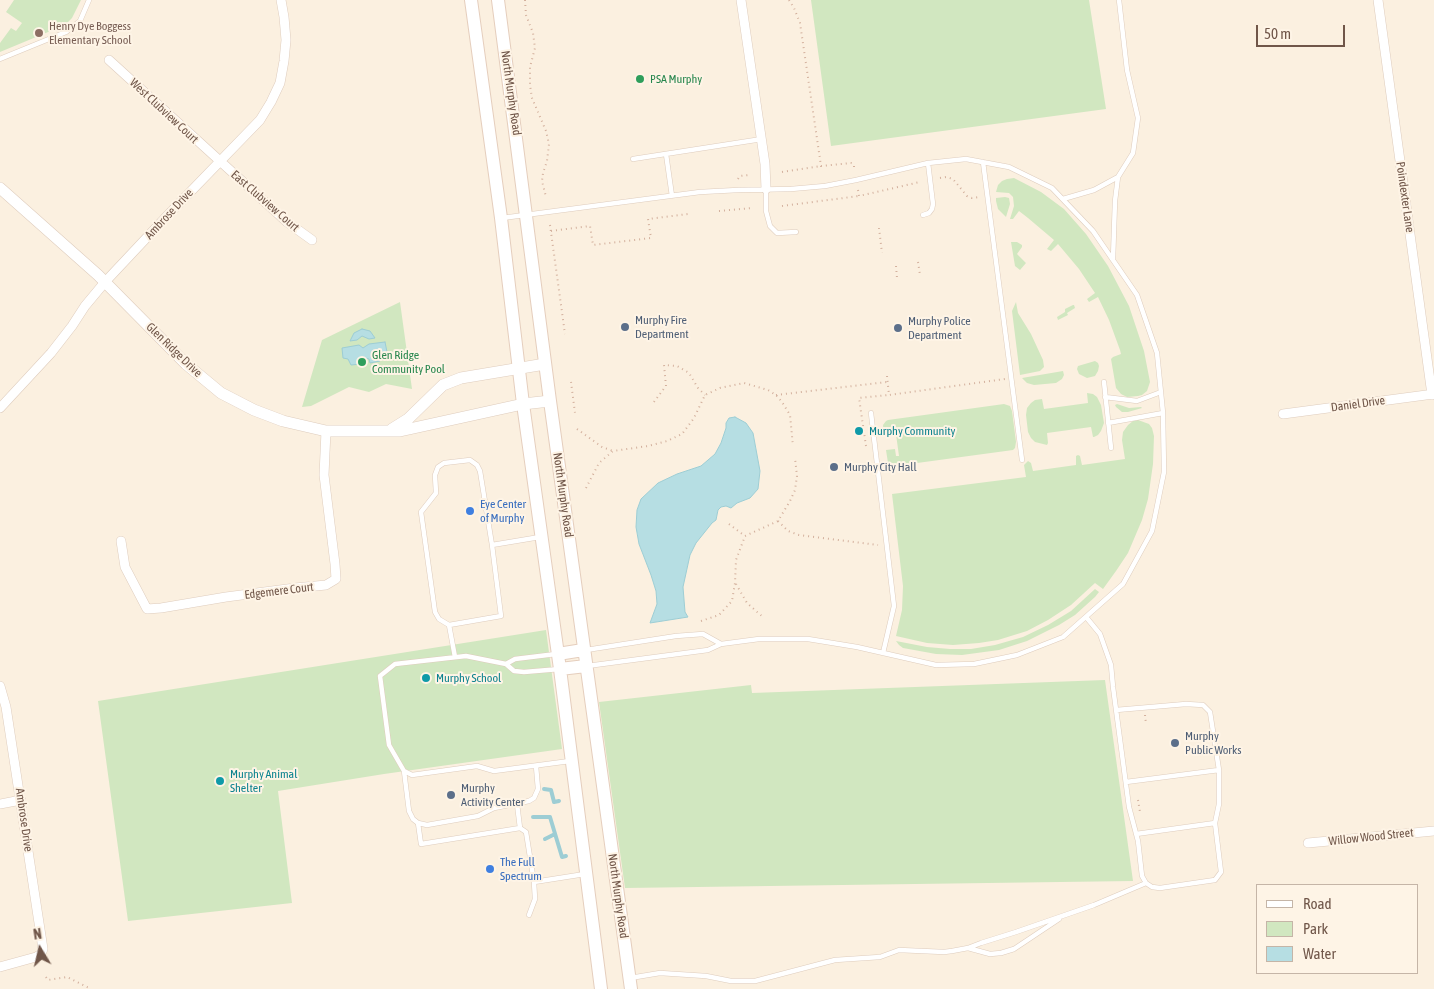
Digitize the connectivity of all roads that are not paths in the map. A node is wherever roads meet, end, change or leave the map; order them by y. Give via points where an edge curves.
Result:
1 (89, 0) edge
2 (281, 0) edge
3 (471, 0) edge
4 (498, 0) edge
5 (741, 0) edge
6 (1119, 0) edge
7 (1378, 0) edge
8 (0, 60) edge
9 (109, 60) dead end
10 (762, 139) junction
11 (666, 154) junction
12 (633, 159) dead end
13 (219, 161) junction
14 (983, 162) junction
15 (928, 163) junction
16 (1118, 177) junction
17 (0, 188) edge
18 (766, 189) junction
19 (672, 196) junction
20 (1063, 200) junction
21 (527, 214) junction
22 (923, 215) dead end
23 (501, 218) junction
24 (796, 232) dead end
25 (312, 240) dead end
26 (1113, 260) junction
27 (105, 282) junction
28 (545, 364) junction
29 (518, 368) junction
30 (1104, 382) dead end
31 (1161, 392) junction
32 (1433, 394) edge
33 (1105, 397) junction
34 (550, 400) junction
35 (523, 404) junction
36 (0, 408) edge
37 (1164, 413) junction
38 (871, 414) dead end
39 (1283, 414) dead end
40 (1108, 423) junction
41 (326, 431) junction
42 (389, 431) junction
43 (1111, 448) dead end
44 (1022, 460) dead end
45 (542, 537) junction
46 (121, 541) dead end
47 (492, 545) junction
48 (1086, 617) junction
49 (449, 625) junction
50 (721, 644) junction
51 (583, 650) junction
52 (883, 653) junction
53 (558, 654) junction
54 (454, 657) junction
55 (506, 664) junction
56 (586, 666) junction
57 (560, 669) junction
58 (0, 686) edge
59 (1116, 710) junction
60 (572, 761) junction
61 (536, 766) junction
62 (1219, 770) junction
63 (404, 772) junction
64 (1126, 782) junction
65 (21, 800) junction
66 (0, 804) edge
67 (517, 804) junction
68 (418, 823) junction
69 (1215, 823) junction
70 (520, 828) junction
71 (1434, 830) edge
72 (1136, 834) junction
73 (1308, 844) dead end
74 (586, 874) junction
75 (534, 882) junction
76 (1146, 882) junction
77 (1065, 914) junction
78 (529, 915) dead end
79 (968, 948) junction
80 (0, 967) edge
81 (630, 983) edge
82 (601, 989) edge

1 - 8 lane via 80,21 66,32
2 - 13 street, Ambrose Drive via 286,40 280,83 260,120
3 - 23 main road
4 - 21 main road, North Murphy Road
5 - 10 street
6 - 16 lane via 1127,70 1138,118 1133,153
7 - 32 street, Poindexter Lane
9 - 13 street, West Clubview Court
10 - 11 lane
10 - 18 street
11 - 12 lane
11 - 19 lane
13 - 25 street, East Clubview Court via 286,222
13 - 27 street, Ambrose Drive
14 - 15 lane via 966,159
14 - 20 lane via 1010,167 1052,188
14 - 44 lane
15 - 18 lane via 856,180
15 - 22 lane via 933,204 929,213
16 - 20 lane via 1094,190
16 - 26 lane via 1114,201
17 - 27 street, Glen Ridge Drive
18 - 19 lane
18 - 24 lane via 770,226 777,233
19 - 21 lane
20 - 26 lane via 1093,231
21 - 23 lane
21 - 28 main road, North Murphy Road
23 - 29 main road
26 - 31 lane via 1137,295 1157,352
27 - 36 street, Ambrose Drive via 50,353
27 - 41 street, Glen Ridge Drive via 186,364 222,393 283,421
28 - 29 street
28 - 34 main road, North Murphy Road
29 - 35 main road
29 - 42 street via 461,378 443,385 408,419
30 - 33 lane
31 - 33 lane via 1137,401
31 - 37 lane
32 - 39 street, Daniel Drive
33 - 40 lane
34 - 35 street, Glen Ridge Drive
34 - 51 main road, North Murphy Road
35 - 42 street, Glen Ridge Drive
35 - 45 main road
37 - 40 lane
37 - 48 lane via 1164,472 1152,531 1124,584
38 - 52 lane via 894,606
40 - 43 lane
41 - 42 street, Glen Ridge Drive
41 - 46 street, Edgemere Court via 324,475 336,564 336,579 326,586 147,609 124,567
45 - 47 lane
45 - 53 main road
47 - 49 lane via 501,616
47 - 49 lane via 480,470 470,460 444,463 435,475 436,493 421,512 435,612
48 - 52 lane via 1063,637 1017,655 974,664 936,665
48 - 59 lane via 1100,634 1111,665
49 - 54 lane
50 - 51 lane via 703,634
50 - 52 lane via 759,639 808,639
50 - 56 lane via 708,650
51 - 53 main road
51 - 56 main road, North Murphy Road
53 - 55 lane via 516,659
53 - 57 main road
54 - 55 lane via 466,656
54 - 63 lane via 395,664 380,676 389,745
55 - 57 lane via 514,671 524,672
56 - 57 main road
56 - 81 main road, North Murphy Road
57 - 60 main road
58 - 65 street, Ambrose Drive
59 - 62 lane via 1186,704 1203,706 1210,712
59 - 64 lane
60 - 61 lane
60 - 74 main road
61 - 63 lane via 494,770 477,766 412,775
61 - 67 lane via 538,790 534,798
62 - 64 lane
62 - 69 lane via 1219,804
63 - 68 lane via 410,811
64 - 72 lane
65 - 66 street
65 - 80 street, Ambrose Drive via 43,949 41,954
67 - 68 lane via 494,808 478,816 427,825
67 - 70 lane
68 - 70 lane via 420,844
69 - 72 lane
69 - 76 lane via 1221,872 1215,880 1160,888
70 - 75 lane via 526,832
71 - 73 street, Willow Wood Street
72 - 76 lane via 1142,876
74 - 75 lane
74 - 82 main road
75 - 78 lane via 535,899
76 - 77 lane
77 - 79 lane
77 - 79 lane via 1014,949 990,954
79 - 81 lane via 944,952 899,950 880,957 834,960 755,981 660,973

